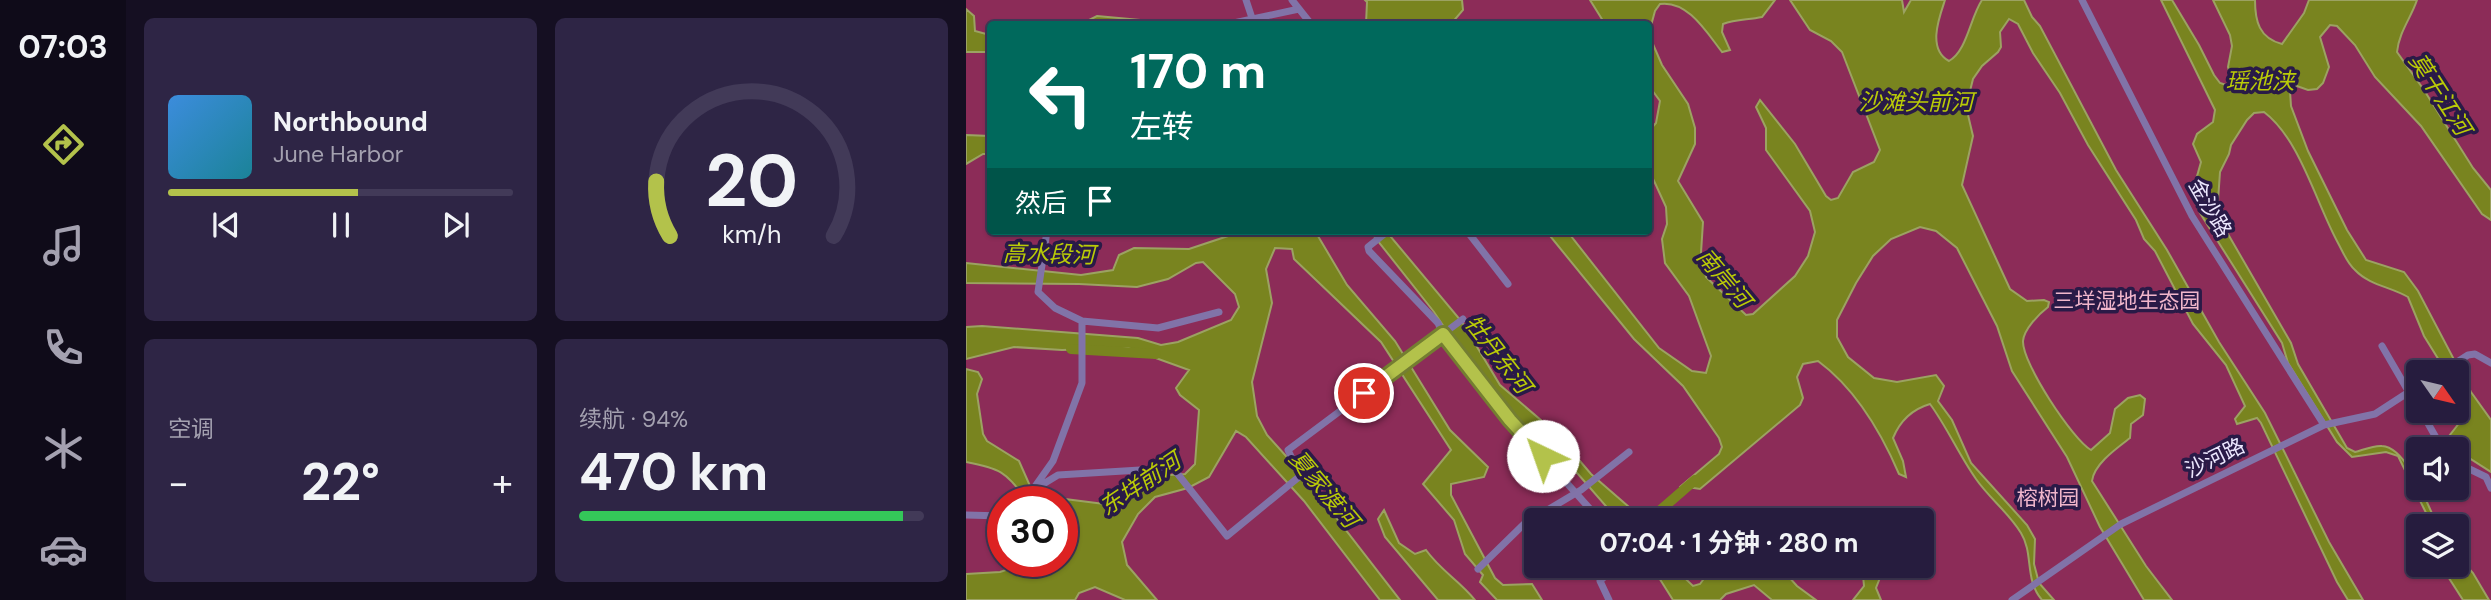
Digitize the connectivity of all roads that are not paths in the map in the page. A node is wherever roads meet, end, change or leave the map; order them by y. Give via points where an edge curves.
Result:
1 (1245, 0) edge
2 (1292, 0) edge
3 (2082, 0) edge
4 (1299, 9) junction
5 (1252, 21) edge
6 (1256, 21) edge
7 (1309, 21) edge
8 (1046, 235) edge
9 (1383, 235) edge
10 (1470, 235) edge
11 (1508, 284) dead end
12 (1219, 312) dead end
13 (1463, 319) dead end
14 (1082, 324) junction
15 (1443, 334) junction
16 (2382, 346) dead end
17 (2460, 360) edge
18 (2491, 363) edge
19 (2406, 387) edge
20 (2406, 394) edge
21 (2324, 425) junction
22 (1629, 452) dead end
23 (2469, 469) edge
24 (1037, 486) edge
25 (1040, 486) edge
26 (2491, 488) edge
27 (1578, 491) junction
28 (1591, 508) edge
29 (966, 515) edge
30 (987, 516) edge
31 (1478, 569) dead end
32 (1603, 578) edge
33 (1609, 600) edge
34 (2012, 600) edge

1 - 5 street
2 - 4 street
3 - 21 street, 金沙路 via 2192,216
4 - 6 street
4 - 7 street
8 - 14 street via 1038,292
9 - 15 street via 1369,251 1438,323
10 - 11 street
12 - 14 street via 1158,328
13 - 15 street
14 - 24 street via 1082,383 1053,461
15 - 25 street via 1288,450 1300,476 1227,536 1174,468 1058,475
15 - 27 street via 1510,420
16 - 19 street
17 - 18 street via 2475,354
20 - 21 street, 沙河路 via 2375,414
21 - 34 street, 沙河路 via 2121,524
22 - 27 street
23 - 26 street via 2486,477
27 - 28 street
27 - 31 street via 1524,524
29 - 30 street
32 - 33 street via 1600,581

